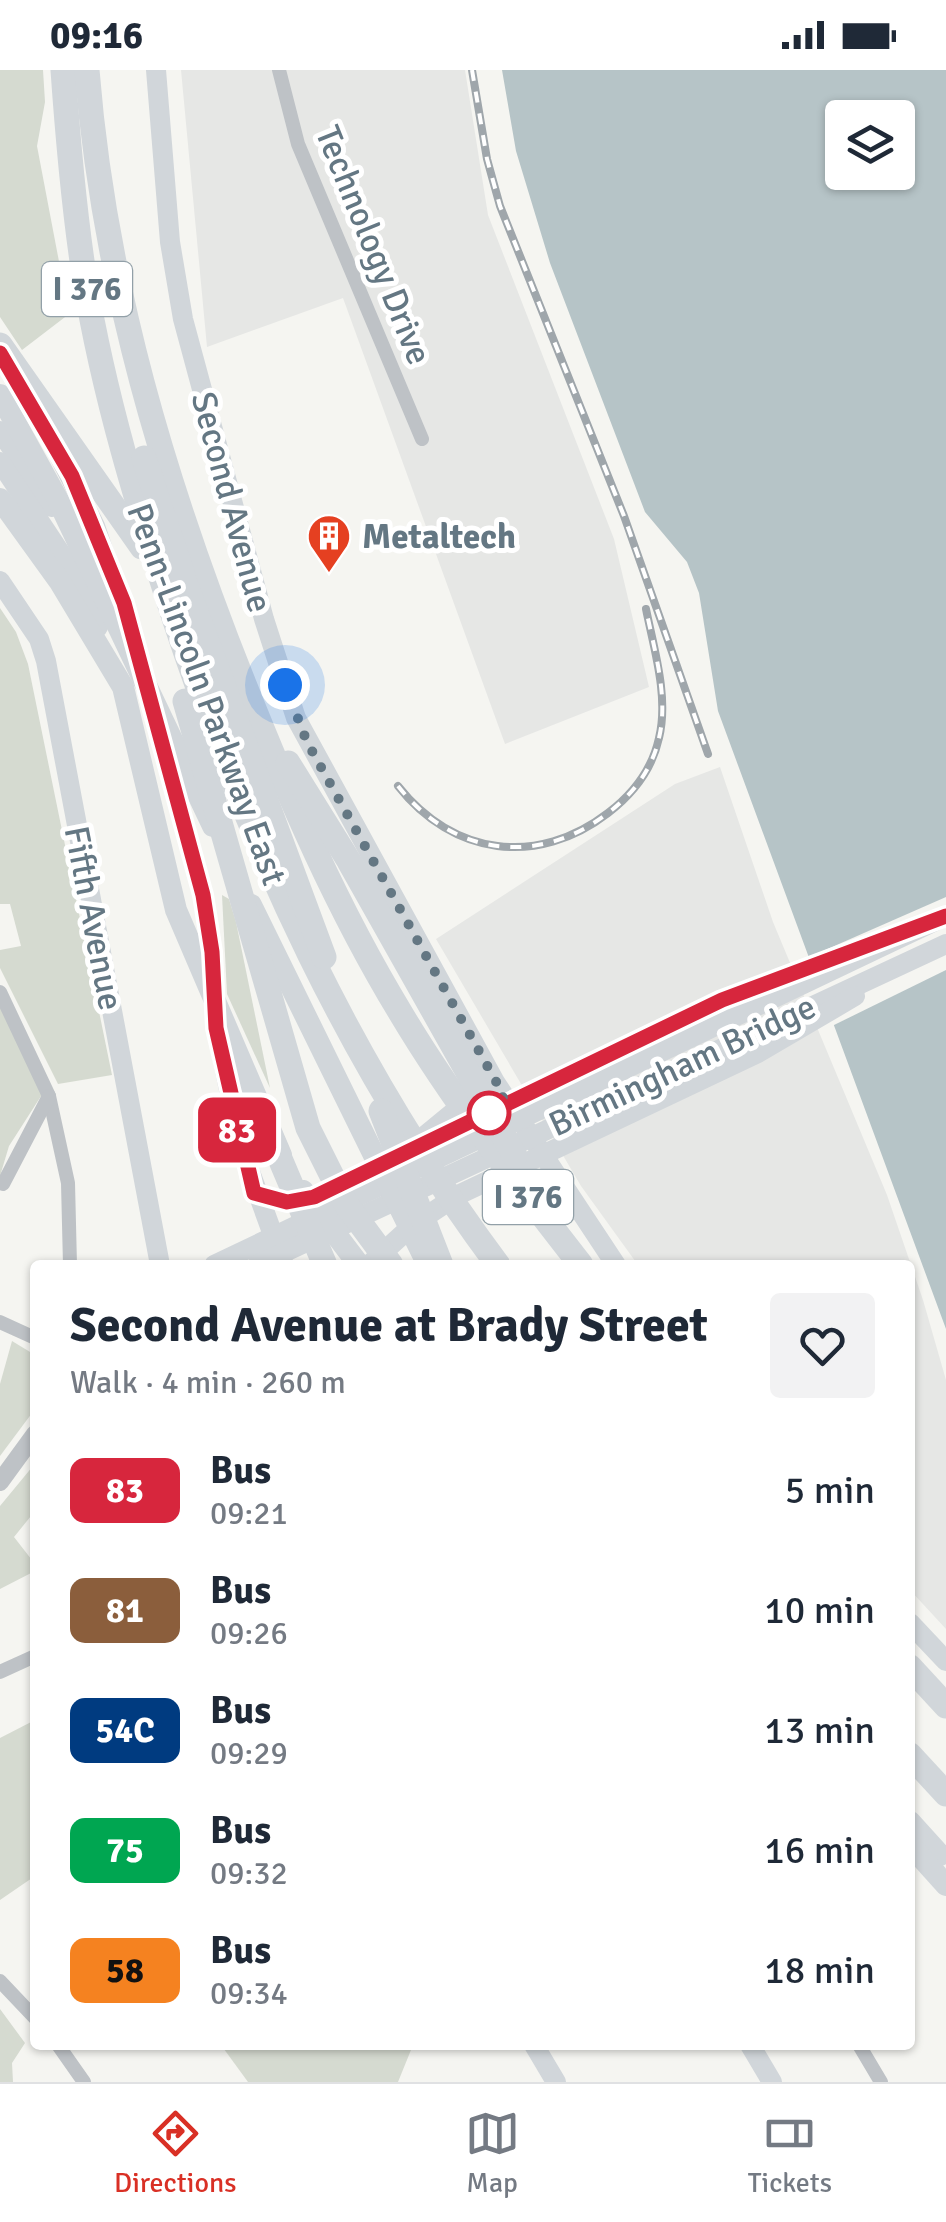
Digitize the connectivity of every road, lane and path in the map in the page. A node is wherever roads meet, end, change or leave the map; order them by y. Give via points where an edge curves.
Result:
1 (63, 70) edge
2 (87, 70) edge
3 (156, 70) edge
4 (279, 70) edge
5 (0, 345) edge
6 (0, 353) edge
7 (0, 395) edge
8 (0, 431) edge
9 (422, 439) dead end
10 (0, 462) edge
11 (0, 499) edge
12 (132, 515) junction
13 (178, 537) junction
14 (91, 574) junction
15 (0, 581) edge
16 (123, 687) junction
17 (946, 916) edge
18 (909, 934) junction
19 (946, 944) edge
20 (912, 960) junction
21 (0, 992) edge
22 (495, 1082) junction
23 (49, 1096) junction
24 (485, 1124) junction
25 (273, 1142) junction
26 (4, 1184) dead end
27 (254, 1193) junction
28 (70, 1260) edge
29 (159, 1260) edge
30 (224, 1260) edge
31 (268, 1260) edge
32 (282, 1260) edge
33 (322, 1260) edge
34 (355, 1260) edge
35 (375, 1260) edge
36 (387, 1260) edge
37 (425, 1260) edge
38 (425, 1260) edge
39 (439, 1260) edge
40 (495, 1260) edge
41 (580, 1260) edge
42 (613, 1260) edge
43 (0, 1322) edge
44 (30, 1336) edge
45 (30, 1441) edge
46 (0, 1482) edge
47 (915, 1627) edge
48 (30, 1658) edge
49 (946, 1660) edge
50 (0, 1672) edge
51 (915, 1672) edge
52 (946, 1706) edge
53 (915, 1761) edge
54 (946, 1794) edge
55 (915, 1827) edge
56 (915, 1850) edge
57 (946, 1861) edge
58 (946, 1884) edge
59 (0, 1982) edge
60 (30, 2013) edge
61 (62, 2050) edge
62 (537, 2050) edge
63 (753, 2050) edge
64 (862, 2050) edge
65 (84, 2082) edge
66 (556, 2082) edge
67 (772, 2082) edge
68 (880, 2082) edge

1 - 12 highway, Penn-Lincoln Parkway East / I 376 via 85,278
2 - 13 highway via 96,222 109,305 142,454
3 - 22 main road, Second Avenue via 180,306 287,692 307,742
4 - 9 street, Technology Drive via 298,144
5 - 12 highway
6 - 27 main road via 72,476 124,603 203,895 216,1028
7 - 14 highway
8 - 14 main road
10 - 16 main road via 66,561
11 - 16 highway
12 - 24 highway via 328,825
12 - 36 highway via 285,1057 325,1166
12 - 40 highway, Penn-Lincoln Parkway East / I 376 via 258,850 323,986 414,1144
13 - 24 highway, Penn-Lincoln Parkway East / I 376 via 333,891 398,1010
13 - 39 highway
14 - 38 highway
15 - 29 main road, Fifth Avenue via 46,661
16 - 25 highway via 188,944
17 - 18 main road, Birmingham Bridge
18 - 27 main road via 722,1000 314,1197 287,1202
18 - 30 main road, Birmingham Bridge
19 - 20 main road, Birmingham Bridge
20 - 31 main road, Birmingham Bridge
20 - 35 main road via 758,1053 458,1196
21 - 23 street
22 - 37 main road via 441,1118 397,1168 396,1195
22 - 42 main road, Second Avenue
23 - 26 street
23 - 28 street via 68,1183
24 - 41 highway
25 - 33 highway
25 - 34 highway
27 - 32 main road
43 - 44 street
45 - 46 street
47 - 49 main road
48 - 50 street
51 - 52 highway
53 - 54 highway
55 - 57 highway
56 - 58 highway
59 - 60 street
61 - 65 street
62 - 66 main road
63 - 67 main road
64 - 68 street

